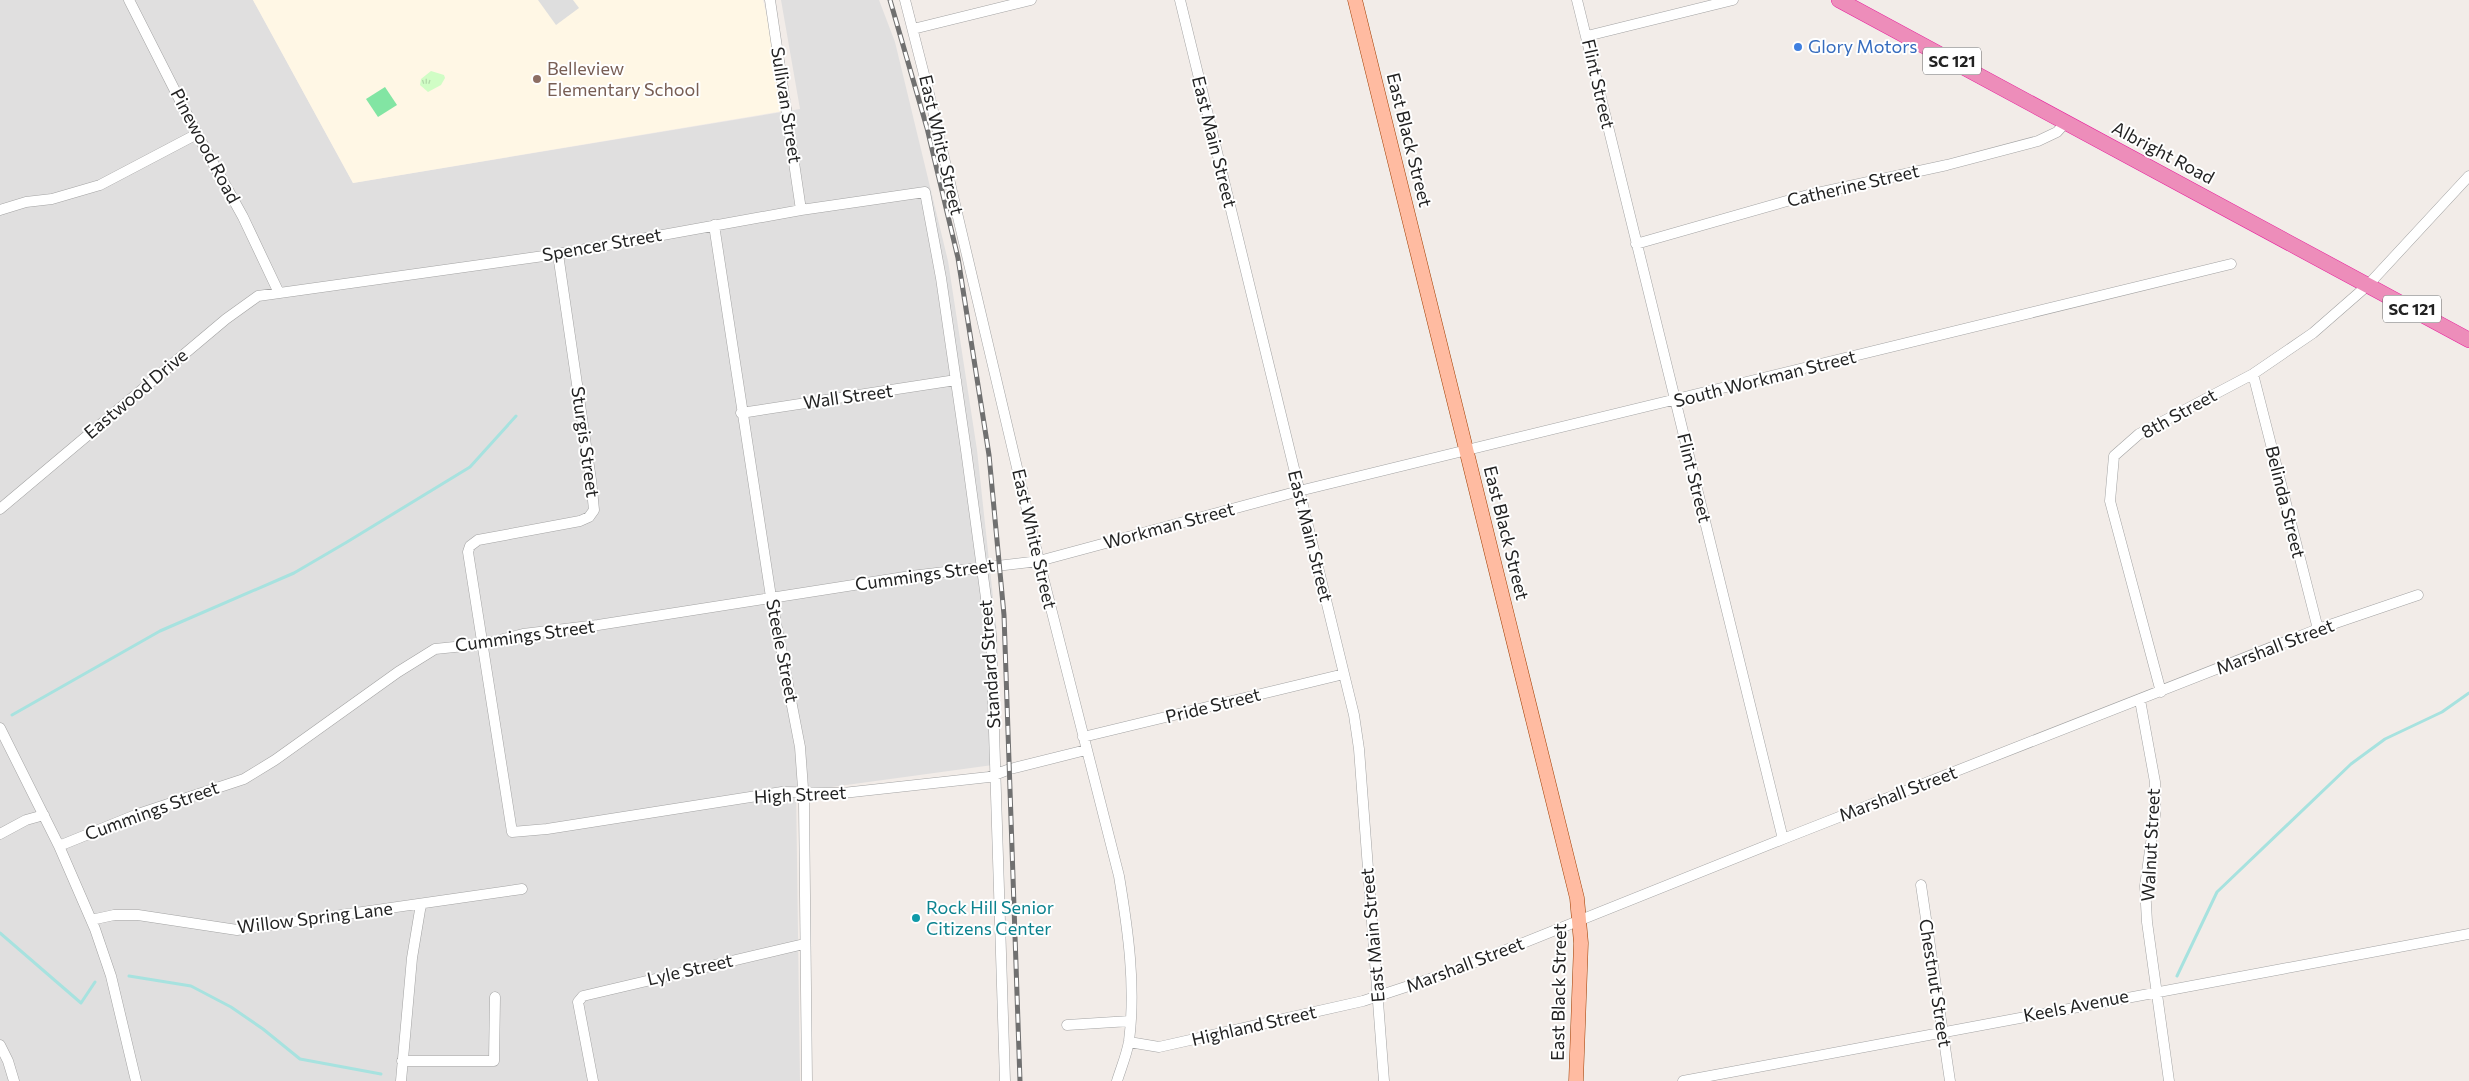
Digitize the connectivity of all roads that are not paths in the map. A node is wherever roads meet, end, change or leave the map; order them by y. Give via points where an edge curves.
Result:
1 (129, 0) edge
2 (770, 0) edge
3 (905, 0) edge
4 (1031, 0) edge
5 (1180, 0) edge
6 (1354, 0) edge
7 (1578, 0) edge
8 (1733, 0) edge
9 (1839, 0) edge
10 (913, 29) junction
11 (1587, 36) junction
12 (2066, 122) junction
13 (197, 134) junction
14 (2469, 176) edge
15 (925, 192) joint
16 (0, 210) edge
17 (801, 210) junction
18 (714, 225) junction
19 (1636, 244) junction
20 (558, 254) junction
21 (2231, 264) dead end
22 (2368, 285) junction
23 (279, 293) junction
24 (2469, 340) edge
25 (2253, 374) junction
26 (956, 380) junction
27 (1675, 400) junction
28 (741, 413) junction
29 (1467, 450) junction
30 (1299, 491) junction
31 (0, 509) edge
32 (1039, 560) junction
33 (983, 566) junction
34 (2418, 595) dead end
35 (771, 597) junction
36 (2318, 629) junction
37 (484, 644) junction
38 (1344, 674) junction
39 (2161, 692) junction
40 (2140, 700) junction
41 (0, 728) edge
42 (1083, 737) junction
43 (1086, 750) junction
44 (996, 774) junction
45 (803, 793) junction
46 (44, 815) junction
47 (512, 832) joint
48 (0, 834) edge
49 (1783, 839) junction
50 (58, 846) junction
51 (1920, 885) dead end
52 (522, 889) dead end
53 (421, 904) junction
54 (91, 920) junction
55 (1580, 920) junction
56 (2469, 934) edge
57 (804, 944) junction
58 (2156, 991) junction
59 (1378, 996) junction
60 (495, 997) dead end
61 (1130, 1021) junction
62 (1067, 1025) dead end
63 (1943, 1032) junction
64 (1129, 1042) junction
65 (0, 1045) edge
66 (402, 1061) junction
67 (1740, 1076) edge
68 (14, 1081) edge
69 (136, 1081) edge
70 (401, 1081) edge
71 (593, 1081) edge
72 (807, 1081) edge
73 (1005, 1081) edge
74 (1117, 1081) edge
75 (1384, 1081) edge
76 (1576, 1081) edge
77 (1683, 1081) edge
78 (1950, 1081) edge
79 (2169, 1081) edge

1 - 13 street, Pinewood Road
2 - 17 street, Sullivan Street
3 - 10 street, East White Street
4 - 10 street
5 - 30 street, East Main Street
6 - 29 main road, East Black Street
7 - 11 street, Flint Street
8 - 11 street
9 - 12 highway, Albright Road / SC 121
10 - 32 street, East White Street
11 - 19 street, Flint Street
12 - 19 street, Catherine Street via 2057,132 2038,141 1798,198
12 - 22 highway, Albright Road / SC 121
13 - 16 street via 100,185
13 - 23 street, Pinewood Road via 243,217
14 - 22 street, 8th Street
15 - 17 street, Spencer Street
15 - 26 street, Standard Street
17 - 18 street, Spencer Street
18 - 20 street, Spencer Street
18 - 28 street, Steele Street
19 - 27 street, Flint Street
20 - 23 street, Spencer Street
20 - 37 street, Sturgis Street via 594,510 580,521 478,540 470,546 468,559
21 - 27 street, South Workman Street
22 - 24 highway, Albright Road / SC 121
22 - 25 street, 8th Street via 2313,333
23 - 31 street, Eastwood Drive via 258,296 226,319
25 - 36 street, Belinda Street
25 - 39 street, 8th Street via 2139,434 2114,456 2110,501
26 - 28 street, Wall Street
26 - 33 street, Standard Street
27 - 29 street, South Workman Street
27 - 49 street, Flint Street
28 - 35 street, Steele Street
29 - 30 street, South Workman Street
29 - 55 main road, East Black Street
30 - 32 street, Workman Street
30 - 38 street, East Main Street
32 - 33 street, Cummings Street
32 - 42 street, East White Street
33 - 35 street, Cummings Street
33 - 44 street, Standard Street via 991,635
34 - 36 street, Marshall Street
35 - 37 street, Cummings Street via 523,634
35 - 45 street, Steele Street via 800,747
36 - 39 street, Marshall Street
37 - 47 street, Sturgis Street
37 - 50 street, Cummings Street via 436,649 244,779 138,814
38 - 42 street, Pride Street
38 - 59 street, East Main Street via 1359,749
39 - 40 street, Marshall Street
40 - 49 street, Marshall Street
40 - 58 street, Walnut Street via 2155,782 2155,816 2145,886
41 - 46 street
42 - 43 street, East White Street
43 - 44 street, High Street
43 - 61 street, East White Street via 1119,876 1126,916 1130,955
44 - 45 street, High Street via 844,793
44 - 73 street, Standard Street
45 - 47 street, High Street via 782,792
45 - 57 street, Steele Street
46 - 48 street via 26,820
46 - 50 street
49 - 55 street, Marshall Street
50 - 54 street
51 - 63 street, Chestnut Street
52 - 53 street, Willow Spring Lane
53 - 54 street, Willow Spring Lane via 237,930 138,915 114,915
53 - 66 street, Willow Spring Lane
54 - 69 street via 111,976
55 - 59 street, Marshall Street via 1448,973
55 - 76 main road, East Black Street via 1582,944
56 - 58 street, Keels Avenue
57 - 71 street, Lyle Street via 583,996 578,1002
57 - 72 street, Steele Street
58 - 63 street, Keels Avenue
58 - 79 street, Walnut Street
59 - 64 street, Highland Street via 1159,1047
59 - 75 street, East Main Street
60 - 66 street via 494,1061
61 - 62 street
61 - 64 street, East White Street
63 - 67 street, Keels Avenue
63 - 78 street, Chestnut Street
64 - 74 street, East White Street
65 - 68 street
66 - 70 street, Willow Spring Lane
67 - 77 street, Keels Avenue

